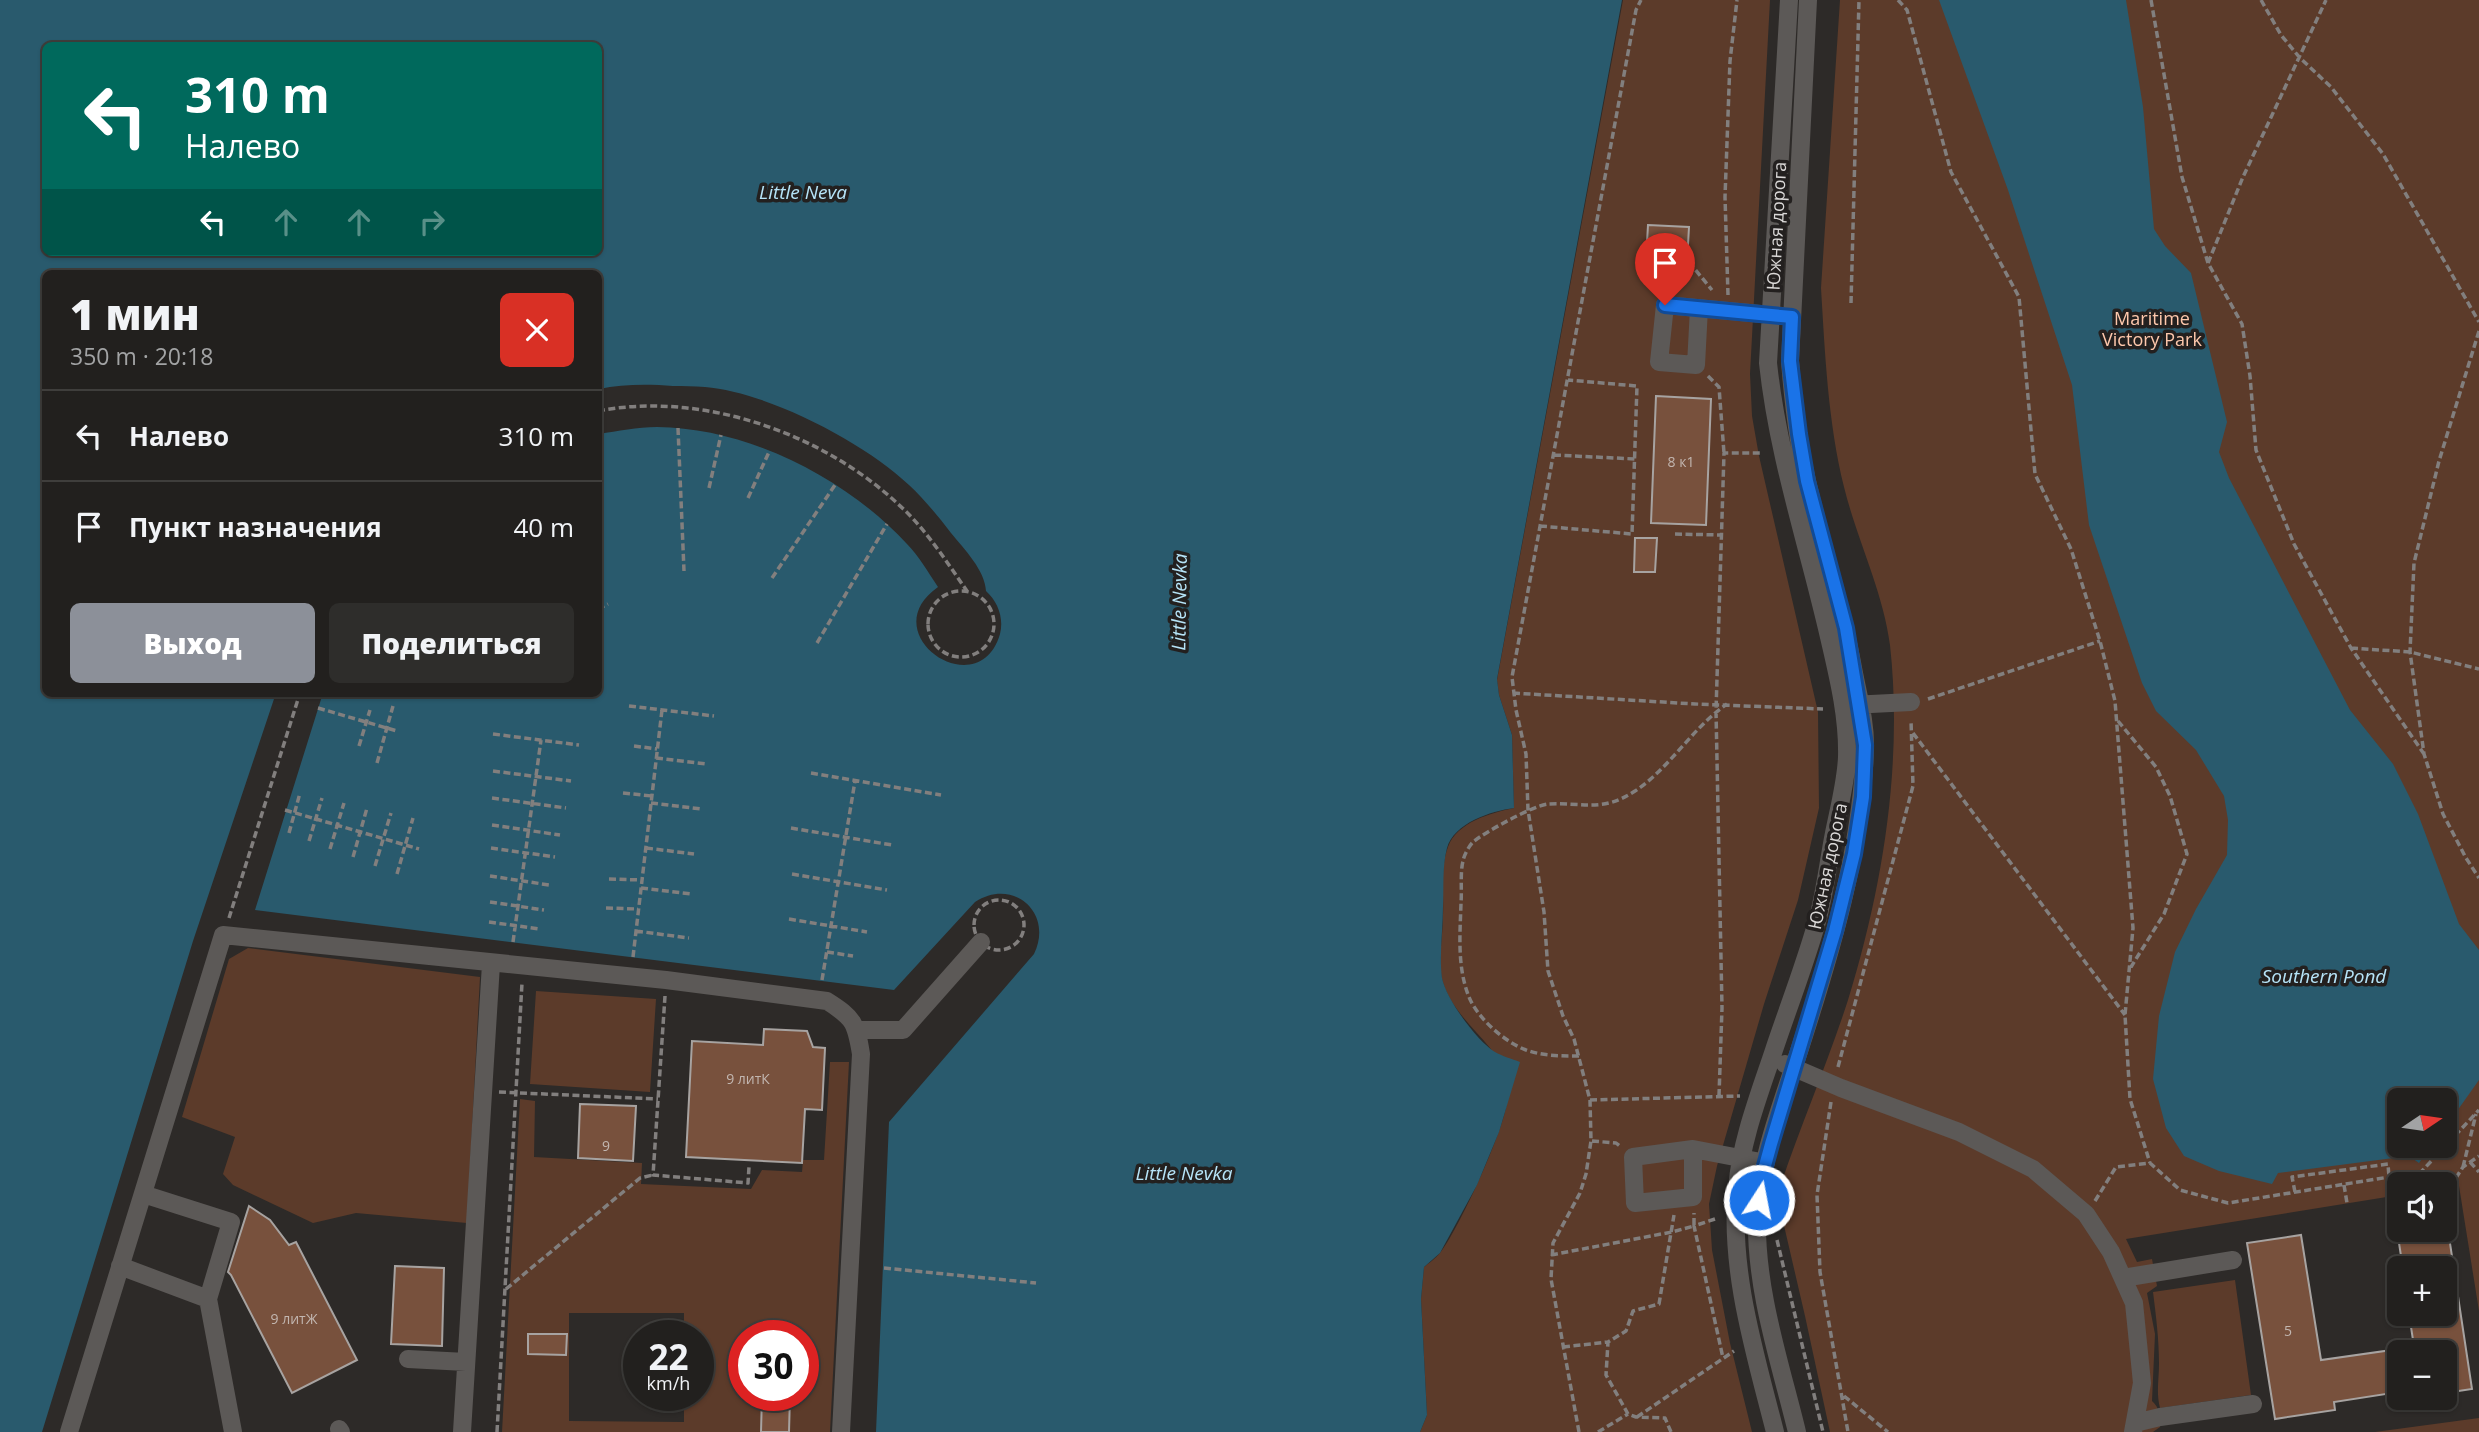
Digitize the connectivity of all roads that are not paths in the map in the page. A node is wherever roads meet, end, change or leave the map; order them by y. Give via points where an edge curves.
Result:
1 (1789, 0) edge
2 (1808, 0) edge
3 (1699, 308) junction
4 (1770, 315) junction
5 (1792, 317) junction
6 (1799, 434) junction
7 (1779, 439) junction
8 (1910, 702) road end
9 (1852, 705) junction
10 (981, 942) road end
11 (491, 964) junction
12 (857, 1031) junction
13 (1771, 1058) junction
14 (1794, 1068) junction
15 (1693, 1149) junction
16 (1741, 1157) junction
17 (1766, 1163) junction
18 (143, 1194) junction
19 (2233, 1261) dead end
20 (120, 1266) junction
21 (2123, 1278) junction
22 (208, 1299) junction
23 (408, 1359) dead end
24 (466, 1363) junction
25 (2253, 1404) dead end
26 (2134, 1428) edge
27 (69, 1432) edge
28 (233, 1432) edge
29 (462, 1432) edge
30 (841, 1432) edge
31 (1775, 1432) edge
32 (1797, 1432) edge

1 - 4 street, Южная дорога
2 - 5 street, Южная дорога
3 - 3 street via 1665,305 1659,362 1696,365
3 - 4 street
4 - 5 street
4 - 7 street, Южная дорога via 1768,363
5 - 6 street, Южная дорога via 1790,361
6 - 7 street
6 - 9 street, Южная дорога via 1846,628
7 - 9 street, Южная дорога
8 - 9 street
9 - 13 street, Южная дорога via 1847,760 1819,909
9 - 14 street, Южная дорога via 1865,745 1854,854
10 - 12 street via 903,1030
11 - 12 street via 827,1001 847,1013
11 - 18 street via 223,935
11 - 24 street
12 - 30 street via 861,1054
13 - 14 street
13 - 16 street, Южная дорога
14 - 17 street, Южная дорога
14 - 21 street via 1959,1132 2033,1169 2086,1214
15 - 15 street via 1684,1198 1635,1203 1633,1157
15 - 16 street
16 - 17 street
16 - 31 street, Южная дорога via 1735,1216 1741,1281
17 - 32 street, Южная дорога via 1757,1217 1762,1279
18 - 20 street
18 - 22 street via 231,1222
19 - 21 street
20 - 22 street
20 - 27 street
21 - 26 street via 2134,1303 2142,1384
22 - 28 street
23 - 24 street
24 - 29 street
25 - 26 street via 2160,1417

